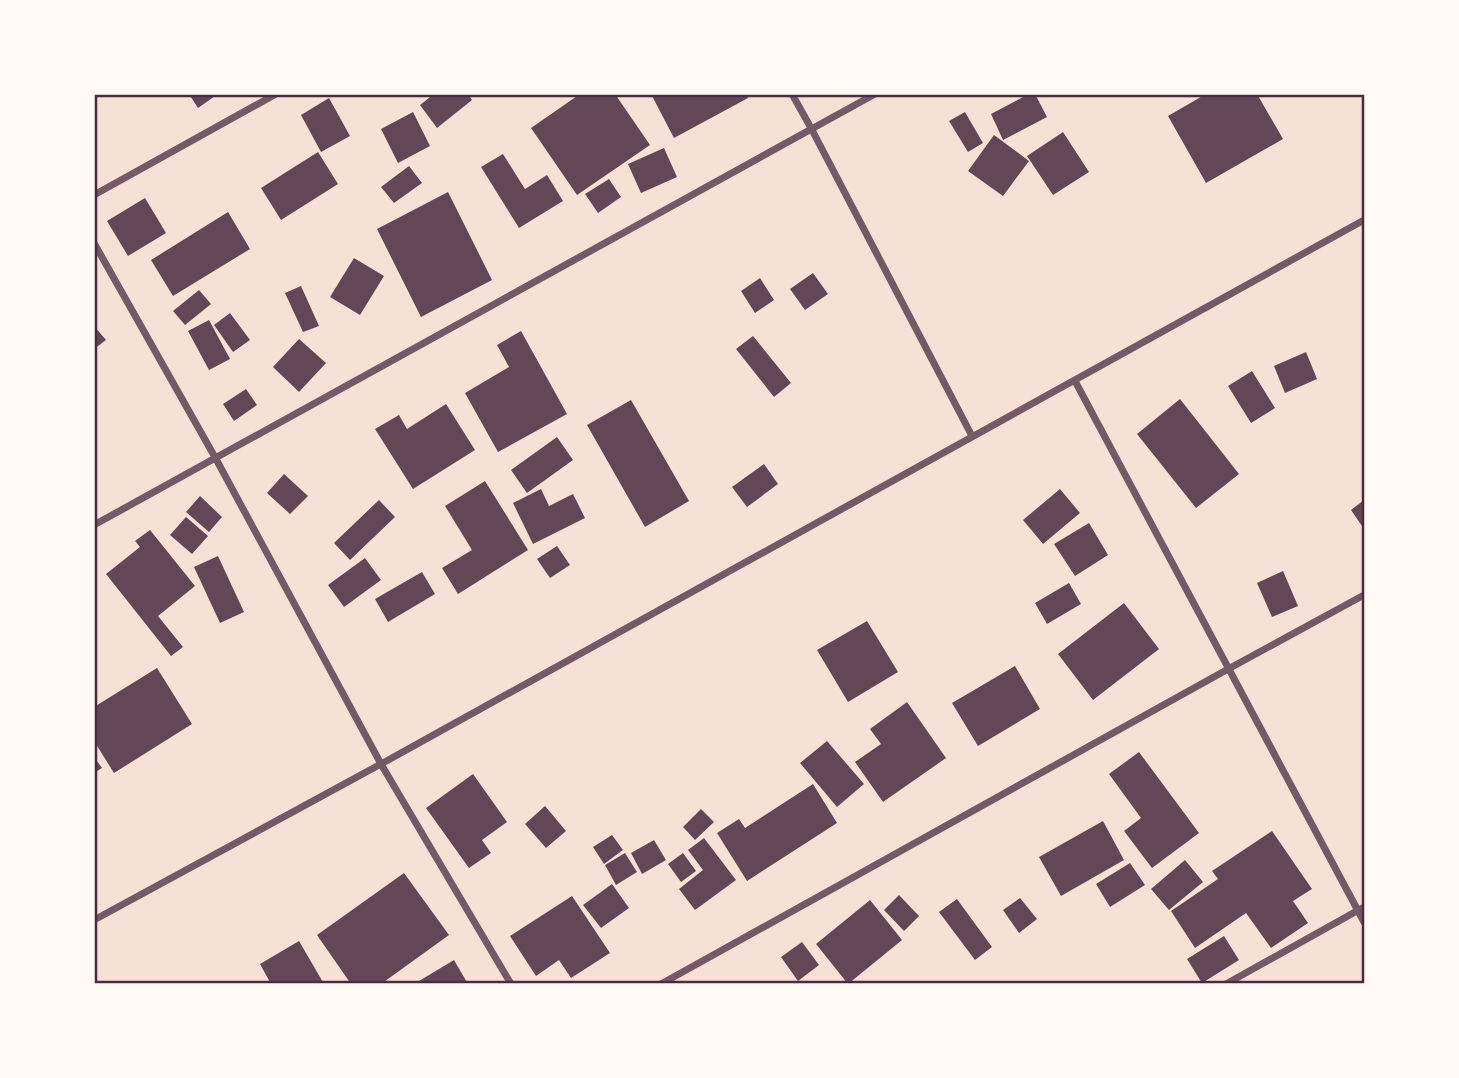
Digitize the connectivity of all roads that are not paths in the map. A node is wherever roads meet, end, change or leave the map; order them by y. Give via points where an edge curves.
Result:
1 (276, 94) edge
2 (792, 94) edge
3 (875, 94) edge
4 (811, 128) junction
5 (94, 195) edge
6 (1364, 220) edge
7 (94, 243) edge
8 (1075, 381) junction
9 (972, 436) junction
10 (216, 459) junction
11 (94, 526) edge
12 (1364, 595) edge
13 (1230, 668) junction
14 (381, 764) junction
15 (1362, 909) edge
16 (94, 920) edge
17 (1364, 922) edge
18 (511, 984) edge
19 (661, 984) edge
20 (1226, 984) edge

1 - 5 street
2 - 4 street
3 - 4 street
4 - 9 street
4 - 10 street
6 - 8 street
7 - 10 street
8 - 9 street
8 - 13 street
9 - 14 street
10 - 11 street
10 - 14 street
12 - 13 street
13 - 15 street
13 - 19 street
14 - 16 street
14 - 18 street
15 - 17 street
15 - 20 street

